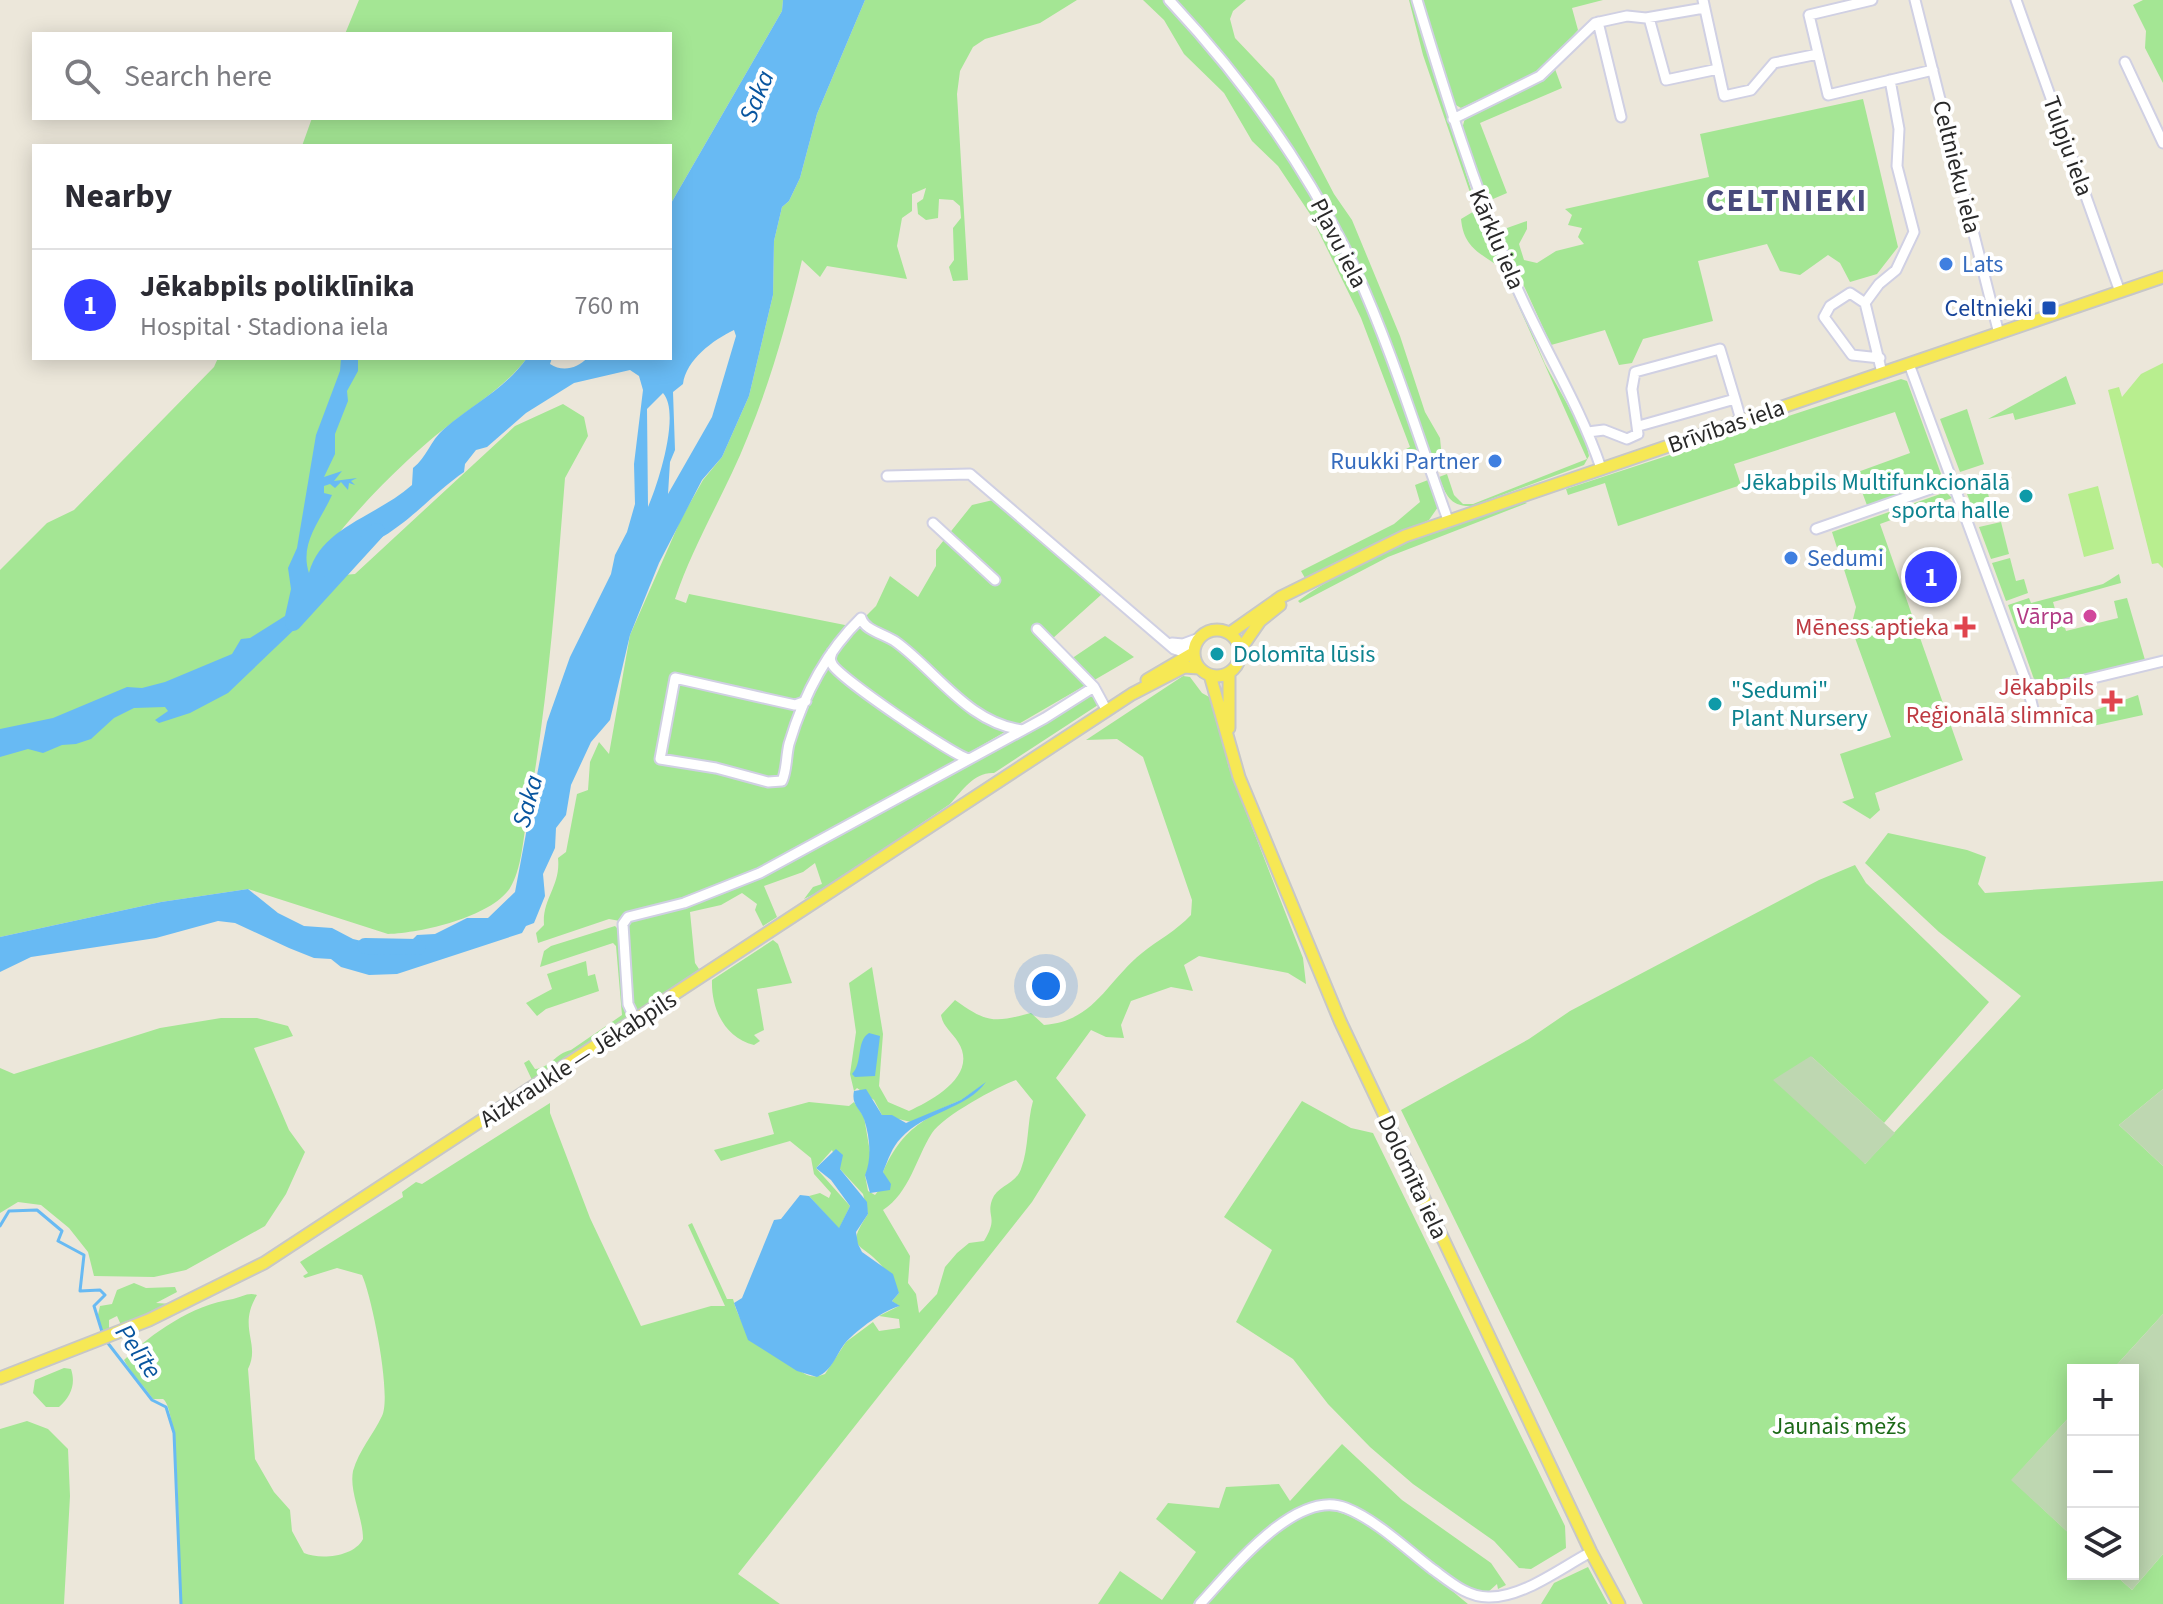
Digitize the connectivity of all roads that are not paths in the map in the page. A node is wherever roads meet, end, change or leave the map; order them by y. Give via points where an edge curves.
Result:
1 (1169, 0) edge
2 (1417, 0) edge
3 (1872, 0) edge
4 (1915, 0) edge
5 (2016, 0) edge
6 (1703, 4) edge
7 (1649, 18) junction
8 (1598, 22) junction
9 (1818, 54) junction
10 (2125, 62) dead end
11 (1718, 69) junction
12 (1933, 70) junction
13 (1890, 80) junction
14 (1621, 117) dead end
15 (1453, 119) junction
16 (2163, 143) edge
17 (2163, 277) edge
18 (2120, 292) junction
19 (1865, 303) junction
20 (1999, 334) junction
21 (1880, 358) junction
22 (1909, 364) junction
23 (1882, 373) junction
24 (1735, 399) junction
25 (1741, 420) junction
26 (1639, 426) junction
27 (1588, 432) junction
28 (1601, 468) junction
29 (887, 476) dead end
30 (1953, 481) junction
31 (1448, 520) junction
32 (933, 523) dead end
33 (1816, 529) dead end
34 (995, 580) dead end
35 (1295, 591) junction
36 (1037, 629) dead end
37 (1230, 633) junction
38 (1196, 646) junction
39 (1240, 650) junction
40 (832, 652) junction
41 (2163, 661) edge
42 (1199, 668) junction
43 (1229, 673) junction
44 (1210, 675) junction
45 (2027, 684) junction
46 (1094, 687) junction
47 (1132, 694) junction
48 (806, 701) junction
49 (1107, 711) junction
50 (2034, 713) dead end
51 (1023, 730) junction
52 (1228, 740) junction
53 (968, 759) junction
54 (636, 1021) junction
55 (0, 1378) edge
56 (1591, 1552) junction
57 (1494, 1601) edge
58 (1200, 1604) edge
59 (1619, 1604) edge

1 - 31 street, Pļavu iela via 1269,120 1331,223 1379,327
2 - 15 street, Kārklu iela
3 - 9 street via 1809,15
4 - 12 street, Celtnieku iela
5 - 18 street, Tulpju iela
6 - 7 street
6 - 11 street
7 - 8 street
7 - 11 street via 1666,80
8 - 14 street
8 - 15 street via 1540,76
9 - 11 street via 1772,64 1751,90 1724,96
9 - 13 street via 1828,95
10 - 16 street
12 - 13 street
12 - 20 street, Celtnieku iela
13 - 19 street via 1899,126 1897,166 1914,232 1896,270
15 - 27 street, Kārklu iela via 1515,283
17 - 18 main road, Brīvības iela
18 - 20 main road, Brīvības iela
19 - 21 street
19 - 21 street via 1850,293 1830,306 1824,317 1852,355
20 - 22 main road, Brīvības iela
21 - 23 street
22 - 23 main road, Brīvības iela
22 - 30 street
23 - 25 main road, Brīvības iela
24 - 25 street
24 - 26 street
24 - 26 street via 1720,349 1642,369 1633,381
25 - 28 main road, Brīvības iela
26 - 27 street via 1638,434 1627,439 1604,430
27 - 28 street, Kārklu iela
28 - 31 main road, Brīvības iela
29 - 38 street via 970,474 1168,643
30 - 33 street
30 - 45 street
31 - 35 main road, Brīvības iela via 1376,548
32 - 34 street
35 - 37 main road, Brīvības iela
35 - 39 main road, Brīvības iela via 1260,621
36 - 46 street
37 - 38 main road via 1217,630
37 - 39 main road
38 - 42 main road
38 - 47 main road, Aizkraukle — Jēkabpils
39 - 43 main road
40 - 48 street
40 - 51 street via 861,618 980,713
40 - 53 street via 834,667 870,696
41 - 45 street via 2060,686
42 - 44 main road
42 - 47 main road, Aizkraukle — Jēkabpils via 1184,667
43 - 44 main road
43 - 52 main road, Dolomīta iela
44 - 52 main road, Dolomīta iela
45 - 50 street
46 - 49 street
46 - 51 street
47 - 49 main road, Aizkraukle — Jēkabpils
48 - 48 street via 795,705 675,678 660,759 780,783
49 - 54 main road, Aizkraukle — Jēkabpils
51 - 53 street
52 - 56 main road, Dolomīta iela via 1340,1021
53 - 54 street via 735,885 628,917 623,928 628,1004
54 - 55 main road, Aizkraukle — Jēkabpils via 308,1237 227,1284 124,1331
56 - 57 street
56 - 59 main road, Dolomīta iela
57 - 58 street via 1456,1586 1346,1508 1321,1504 1278,1526

